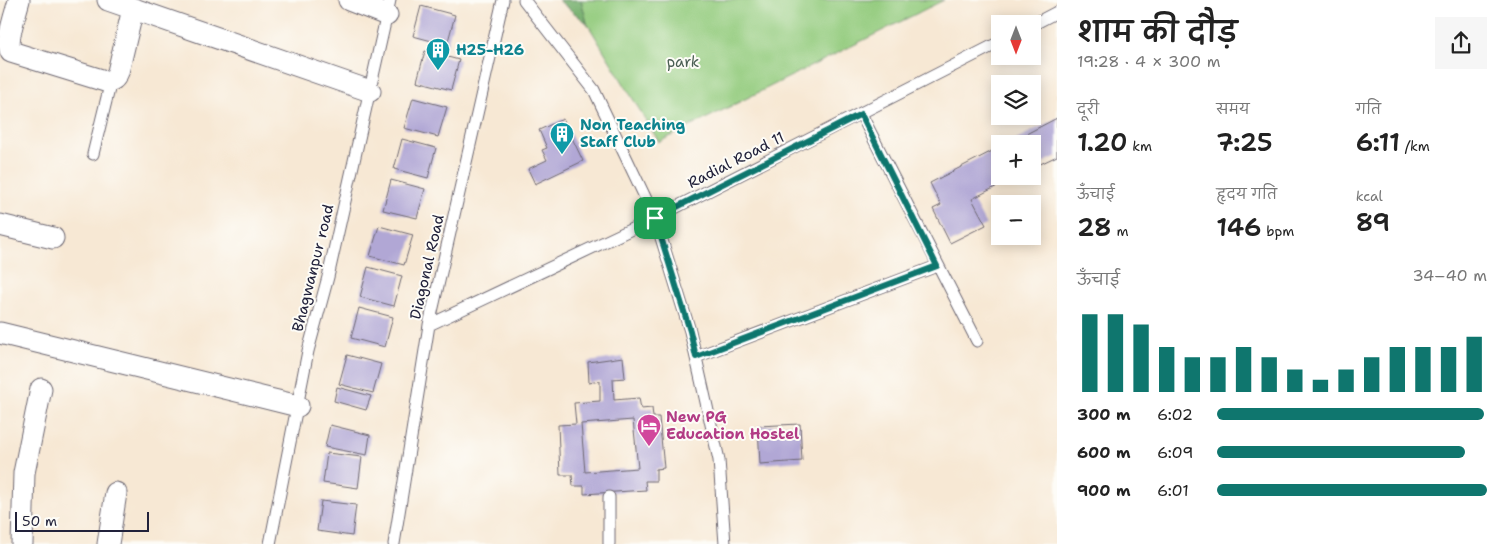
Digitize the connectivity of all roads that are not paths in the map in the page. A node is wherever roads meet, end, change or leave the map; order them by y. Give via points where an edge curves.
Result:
1 (19, 0) edge
2 (108, 0) edge
3 (348, 0) edge
4 (503, 0) edge
5 (524, 0) edge
6 (388, 7) edge
7 (133, 9) junction
8 (1057, 12) edge
9 (1041, 20) edge
10 (991, 47) edge
11 (4, 50) edge
12 (111, 81) junction
13 (370, 91) junction
14 (861, 114) junction
15 (93, 154) dead end
16 (655, 218) junction
17 (0, 225) edge
18 (53, 238) dead end
19 (937, 266) junction
20 (429, 325) junction
21 (0, 333) edge
22 (977, 342) dead end
23 (696, 357) junction
24 (41, 389) dead end
25 (298, 406) junction
26 (116, 493) dead end
27 (609, 497) dead end
28 (22, 544) edge
29 (108, 544) edge
30 (270, 544) edge
31 (394, 544) edge
32 (609, 544) edge
33 (724, 544) edge

1 - 11 street
2 - 7 street
3 - 6 street
4 - 20 lane, Diagonal Road
5 - 16 lane via 594,90
6 - 13 lane, Bhagwanpur road
7 - 12 street via 118,72
7 - 13 street
8 - 9 lane
10 - 14 lane, Radial Road 11
11 - 12 street
12 - 15 lane
13 - 25 lane, Bhagwanpur road via 308,351
14 - 16 lane, Radial Road 11
14 - 19 lane
16 - 20 lane, Radial Road 11
16 - 23 lane
17 - 18 street
19 - 22 lane
19 - 23 lane
20 - 31 lane, Diagonal Road
21 - 25 street
23 - 33 lane via 719,460
24 - 28 street via 24,473
25 - 30 lane, Bhagwanpur road
26 - 29 street
27 - 32 lane

